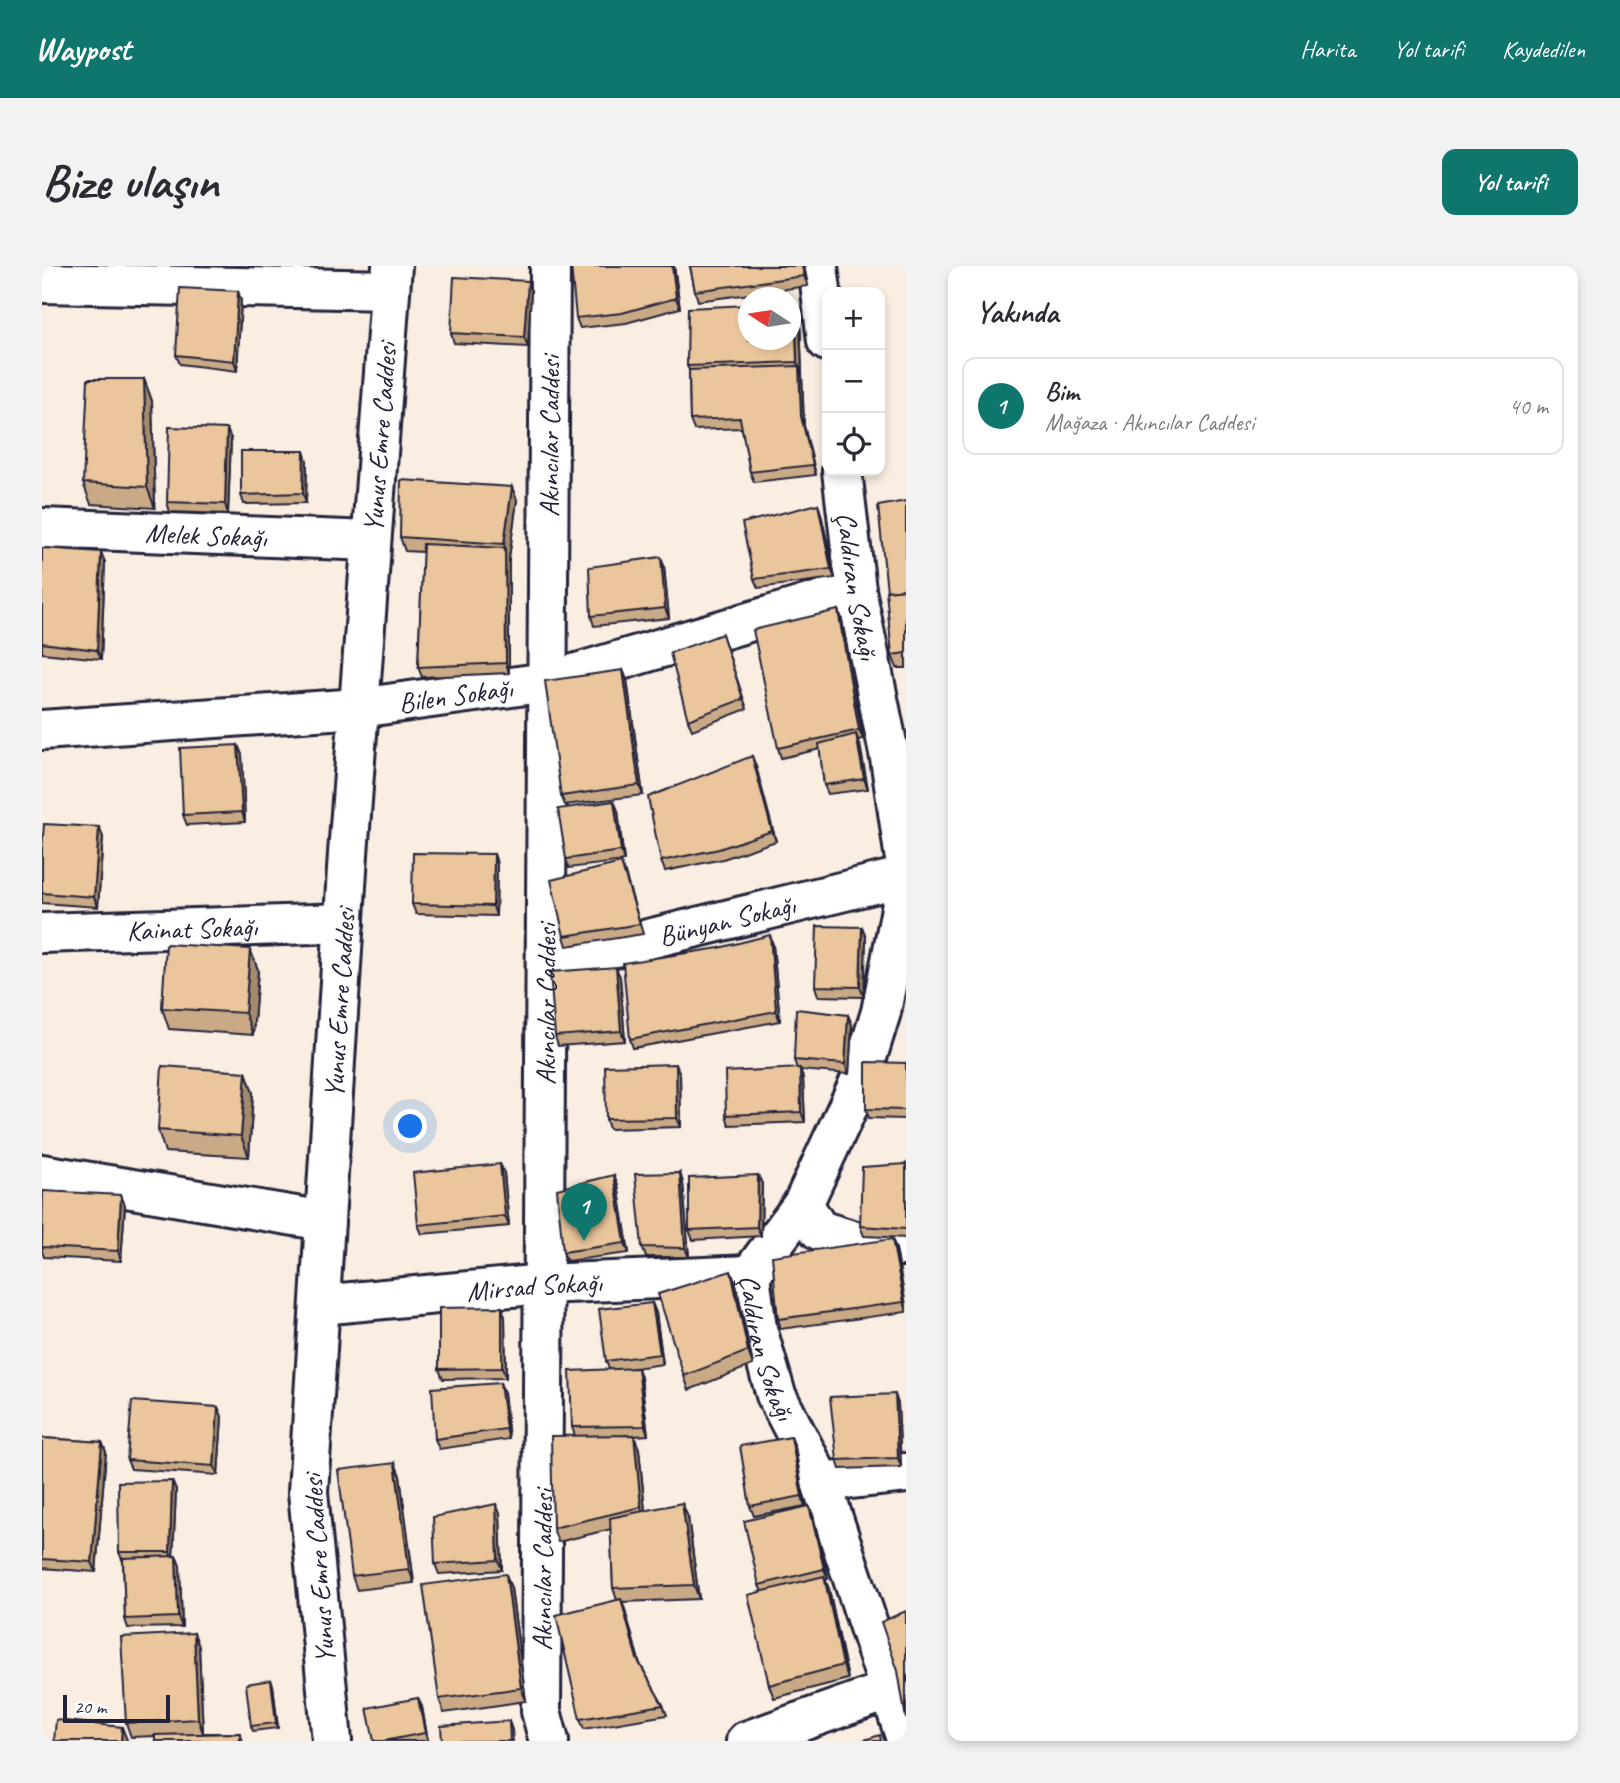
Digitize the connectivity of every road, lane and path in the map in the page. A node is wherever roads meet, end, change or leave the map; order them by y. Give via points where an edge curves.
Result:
1 (550, 266) edge
2 (818, 266) edge
3 (391, 278) edge
4 (42, 283) edge
5 (822, 299) edge
6 (843, 476) edge
7 (42, 528) edge
8 (371, 541) junction
9 (856, 590) junction
10 (547, 682) junction
11 (359, 708) junction
12 (42, 730) edge
13 (906, 866) edge
14 (906, 876) edge
15 (906, 883) edge
16 (344, 923) junction
17 (42, 933) edge
18 (546, 964) junction
19 (894, 1011) edge
20 (42, 1174) edge
21 (803, 1204) junction
22 (325, 1221) junction
23 (906, 1246) edge
24 (750, 1275) junction
25 (543, 1284) junction
26 (320, 1305) junction
27 (906, 1473) edge
28 (821, 1482) junction
29 (890, 1690) junction
30 (906, 1739) edge
31 (332, 1741) edge
32 (549, 1741) edge
33 (746, 1741) edge

1 - 10 street, Akıncılar Caddesi
2 - 5 street
3 - 4 street
3 - 8 street, Yunus Emre Caddesi
6 - 9 street, Çaldıran Sokağı
7 - 8 street, Melek Sokağı
8 - 11 street, Yunus Emre Caddesi
9 - 10 street, Bilen Sokağı
9 - 13 street, Çaldıran Sokağı via 890,758
10 - 11 street, Bilen Sokağı
10 - 18 street, Akıncılar Caddesi
11 - 12 street, Bilen Sokağı
11 - 16 street, Yunus Emre Caddesi
14 - 18 street, Bünyan Sokağı
15 - 19 street, Çaldıran Sokağı
16 - 17 street, Kainat Sokağı
16 - 22 street, Yunus Emre Caddesi
18 - 25 street, Akıncılar Caddesi
19 - 21 street, Çaldıran Sokağı
20 - 22 street
21 - 23 street via 819,1230 871,1246
21 - 24 street, Çaldıran Sokağı
22 - 26 street, Yunus Emre Caddesi
24 - 25 street, Mirsad Sokağı
24 - 28 street, Çaldıran Sokağı via 757,1329 776,1395
25 - 26 street, Mirsad Sokağı
25 - 32 street, Akıncılar Caddesi via 541,1711
26 - 31 street, Yunus Emre Caddesi via 308,1492
27 - 28 street
28 - 29 street, Çaldıran Sokağı
29 - 30 street, Çaldıran Sokağı
29 - 33 street

